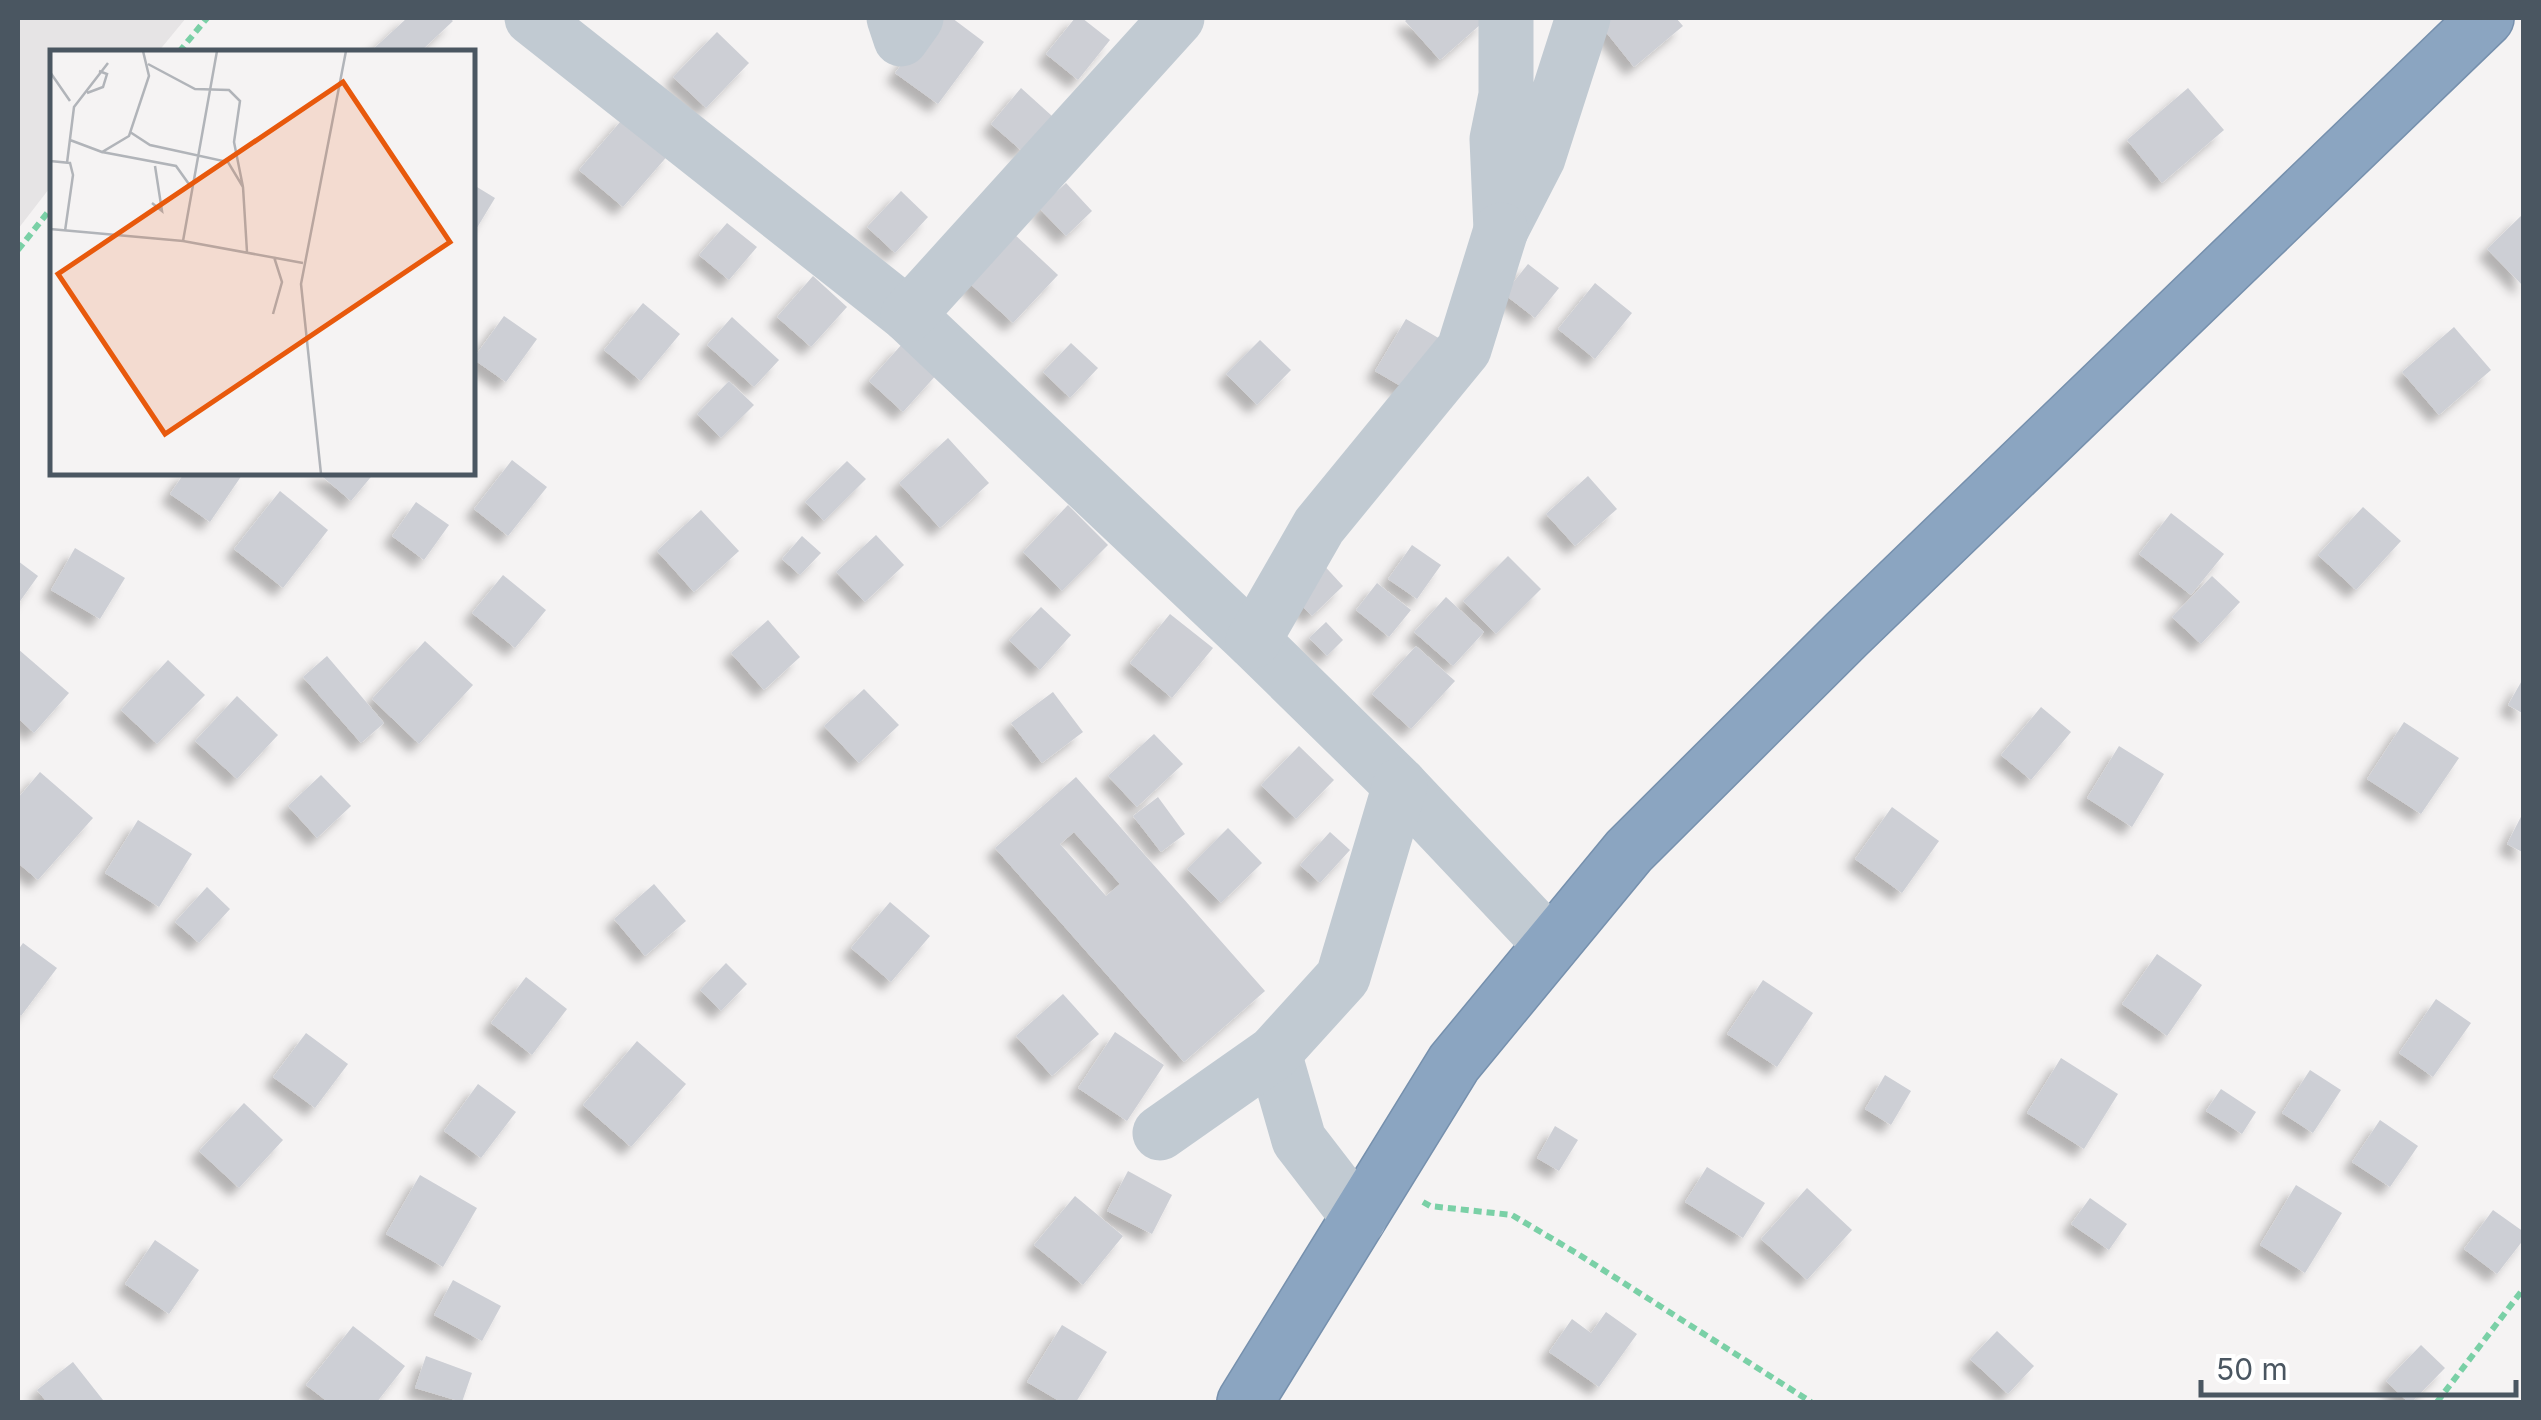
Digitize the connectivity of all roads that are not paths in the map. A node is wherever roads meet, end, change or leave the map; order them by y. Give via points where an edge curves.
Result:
1 (532, 18) edge
2 (894, 18) edge
3 (916, 18) edge
4 (1177, 18) edge
5 (1506, 18) edge
6 (1583, 18) edge
7 (2486, 18) edge
8 (1501, 230) junction
9 (908, 314) junction
10 (1253, 641) junction
11 (1400, 786) junction
12 (1551, 945) junction
13 (1274, 1053) junction
14 (1160, 1132) dead end
15 (1371, 1199) junction
16 (1245, 1402) edge

1 - 9 street
2 - 3 street via 901,39
4 - 9 street
5 - 8 street via 1506,96 1497,139
6 - 8 street via 1538,158
7 - 12 highway via 1847,634 1629,851
8 - 10 street via 1464,349 1320,526
9 - 10 street
10 - 11 street
11 - 12 street
11 - 13 street via 1343,977
12 - 15 highway via 1454,1063
13 - 14 street
13 - 15 street via 1299,1140
15 - 16 highway

